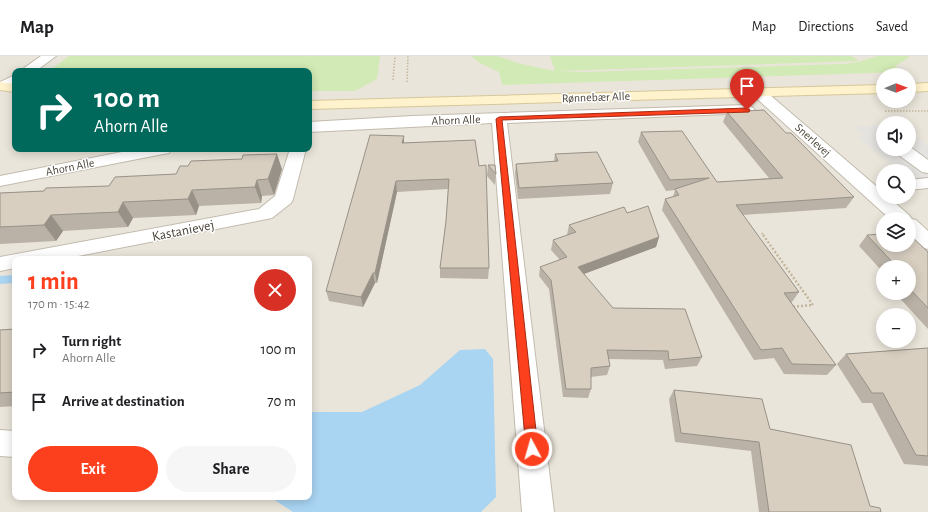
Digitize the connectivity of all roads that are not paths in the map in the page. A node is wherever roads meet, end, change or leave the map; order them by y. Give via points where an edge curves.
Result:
1 (50, 56) edge
2 (32, 68) edge
3 (928, 87) edge
4 (916, 88) edge
5 (876, 89) edge
6 (758, 92) junction
7 (312, 107) edge
8 (747, 110) edge
9 (499, 119) junction
10 (312, 127) edge
11 (148, 152) edge
12 (297, 152) edge
13 (912, 156) edge
14 (928, 168) edge
15 (0, 181) edge
16 (928, 182) edge
17 (916, 183) edge
18 (875, 188) edge
19 (896, 212) edge
20 (916, 231) edge
21 (928, 242) edge
22 (41, 256) edge
23 (12, 262) edge
24 (0, 264) edge
25 (0, 444) edge
26 (12, 444) edge
27 (538, 512) edge

1 - 2 street
3 - 4 main road
5 - 6 main road, Rønnebær Alle
6 - 7 main road, Rønnebær Alle
6 - 18 street, Snerlevej
8 - 9 street, Ahorn Alle
9 - 10 street, Ahorn Alle
9 - 27 street
11 - 15 street, Ahorn Alle
12 - 22 street, Kastanievej via 284,199 265,214
13 - 14 street
16 - 17 street
18 - 19 street, Snerlevej
20 - 21 street
23 - 24 street
25 - 26 street

